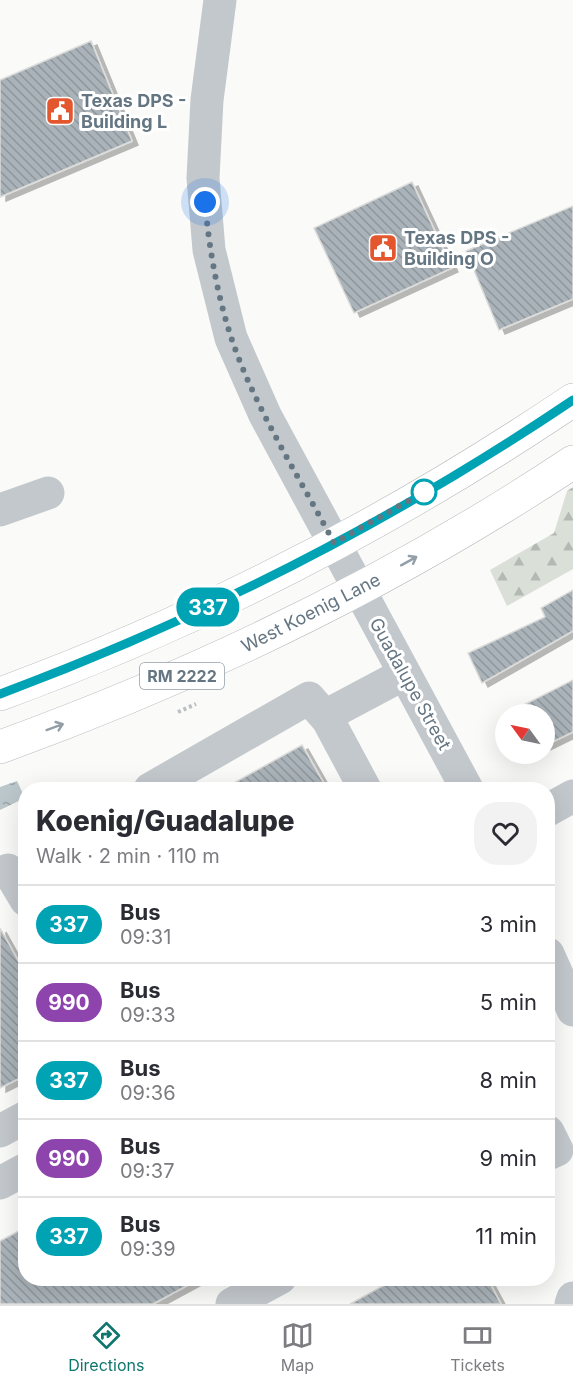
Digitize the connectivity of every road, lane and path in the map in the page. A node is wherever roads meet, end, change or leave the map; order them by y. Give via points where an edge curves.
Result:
1 (220, 0) edge
2 (573, 400) edge
3 (573, 462) edge
4 (48, 493) dead end
5 (0, 510) edge
6 (334, 543) junction
7 (359, 590) junction
8 (404, 674) junction
9 (0, 694) edge
10 (325, 716) junction
11 (0, 747) edge
12 (170, 782) edge
13 (361, 782) edge
14 (463, 782) edge
15 (573, 796) edge
16 (555, 806) edge
17 (11, 868) edge
18 (18, 883) edge
19 (555, 970) edge
20 (573, 1010) edge
21 (18, 1121) edge
22 (0, 1131) edge
23 (18, 1173) edge
24 (0, 1183) edge
25 (258, 1286) edge
26 (241, 1292) edge
27 (573, 1298) edge
28 (571, 1304) edge

1 - 6 street, Guadalupe Street via 207,100 203,178 209,250 231,338 265,415
2 - 6 main road, RM 2222 via 512,441
7 -> 3 main road, West Koenig Lane / RM 2222
4 - 5 street
6 - 7 street, Guadalupe Street
6 - 9 main road, RM 2222 via 149,636
7 - 8 street, Guadalupe Street
11 -> 7 main road, West Koenig Lane / RM 2222 via 172,681
8 - 10 street
8 - 14 street, Guadalupe Street
10 - 12 street via 309,698
10 - 13 street
15 - 16 street
17 - 18 street
19 - 20 street
21 - 22 street
23 - 24 street
25 - 26 street
27 - 28 street

